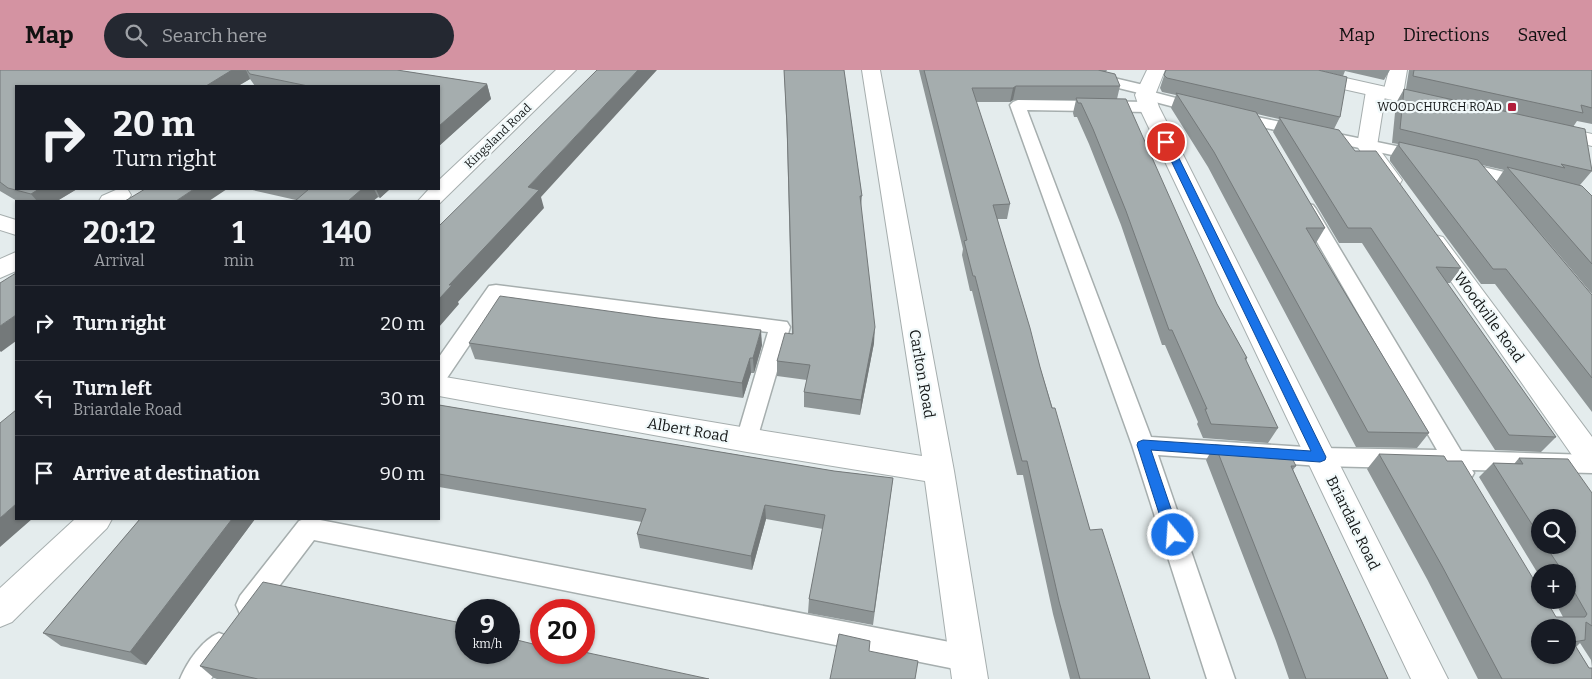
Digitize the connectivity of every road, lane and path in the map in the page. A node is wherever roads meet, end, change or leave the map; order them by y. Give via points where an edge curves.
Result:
1 (567, 70) edge
2 (872, 70) edge
3 (1062, 70) edge
4 (1285, 70) edge
5 (1398, 70) edge
6 (1149, 90) edge
7 (1385, 93) junction
8 (1459, 110) edge
9 (1238, 118) junction
10 (1535, 127) edge
11 (1267, 139) edge
12 (1592, 140) edge
13 (1367, 146) junction
14 (1475, 170) junction
15 (1547, 188) edge
16 (1296, 190) edge
17 (1493, 192) edge
18 (1401, 194) edge
19 (430, 200) edge
20 (0, 222) edge
21 (1424, 227) edge
22 (15, 228) edge
23 (15, 261) edge
24 (0, 270) edge
25 (440, 372) edge
26 (440, 386) edge
27 (747, 440) junction
28 (1143, 445) junction
29 (1320, 457) junction
30 (1454, 460) junction
31 (1592, 460) edge
32 (1592, 464) edge
33 (939, 471) junction
34 (1474, 494) edge
35 (95, 520) edge
36 (0, 610) edge
37 (967, 669) edge
38 (194, 679) edge
39 (1221, 679) edge
40 (1430, 679) edge

1 - 19 street, Kingsland Road
2 - 33 street, Carlton Road
3 - 6 lane
4 - 7 street
5 - 7 street
6 - 9 lane
6 - 28 lane via 1018,105
6 - 29 street, Briardale Road
7 - 8 street
7 - 13 street
9 - 11 lane
9 - 13 lane
10 - 12 street
13 - 14 lane
13 - 18 street
14 - 15 lane
14 - 17 lane
16 - 30 lane
20 - 22 street
21 - 31 street, Woodville Road
23 - 24 street
25 - 27 lane via 496,291 780,327
26 - 27 street, Albert Road
27 - 33 street, Albert Road
28 - 29 lane
28 - 39 lane
29 - 30 lane
29 - 40 street, Briardale Road
30 - 32 lane
30 - 34 lane
33 - 37 street, Carlton Road
35 - 36 street
37 - 38 lane via 308,528

